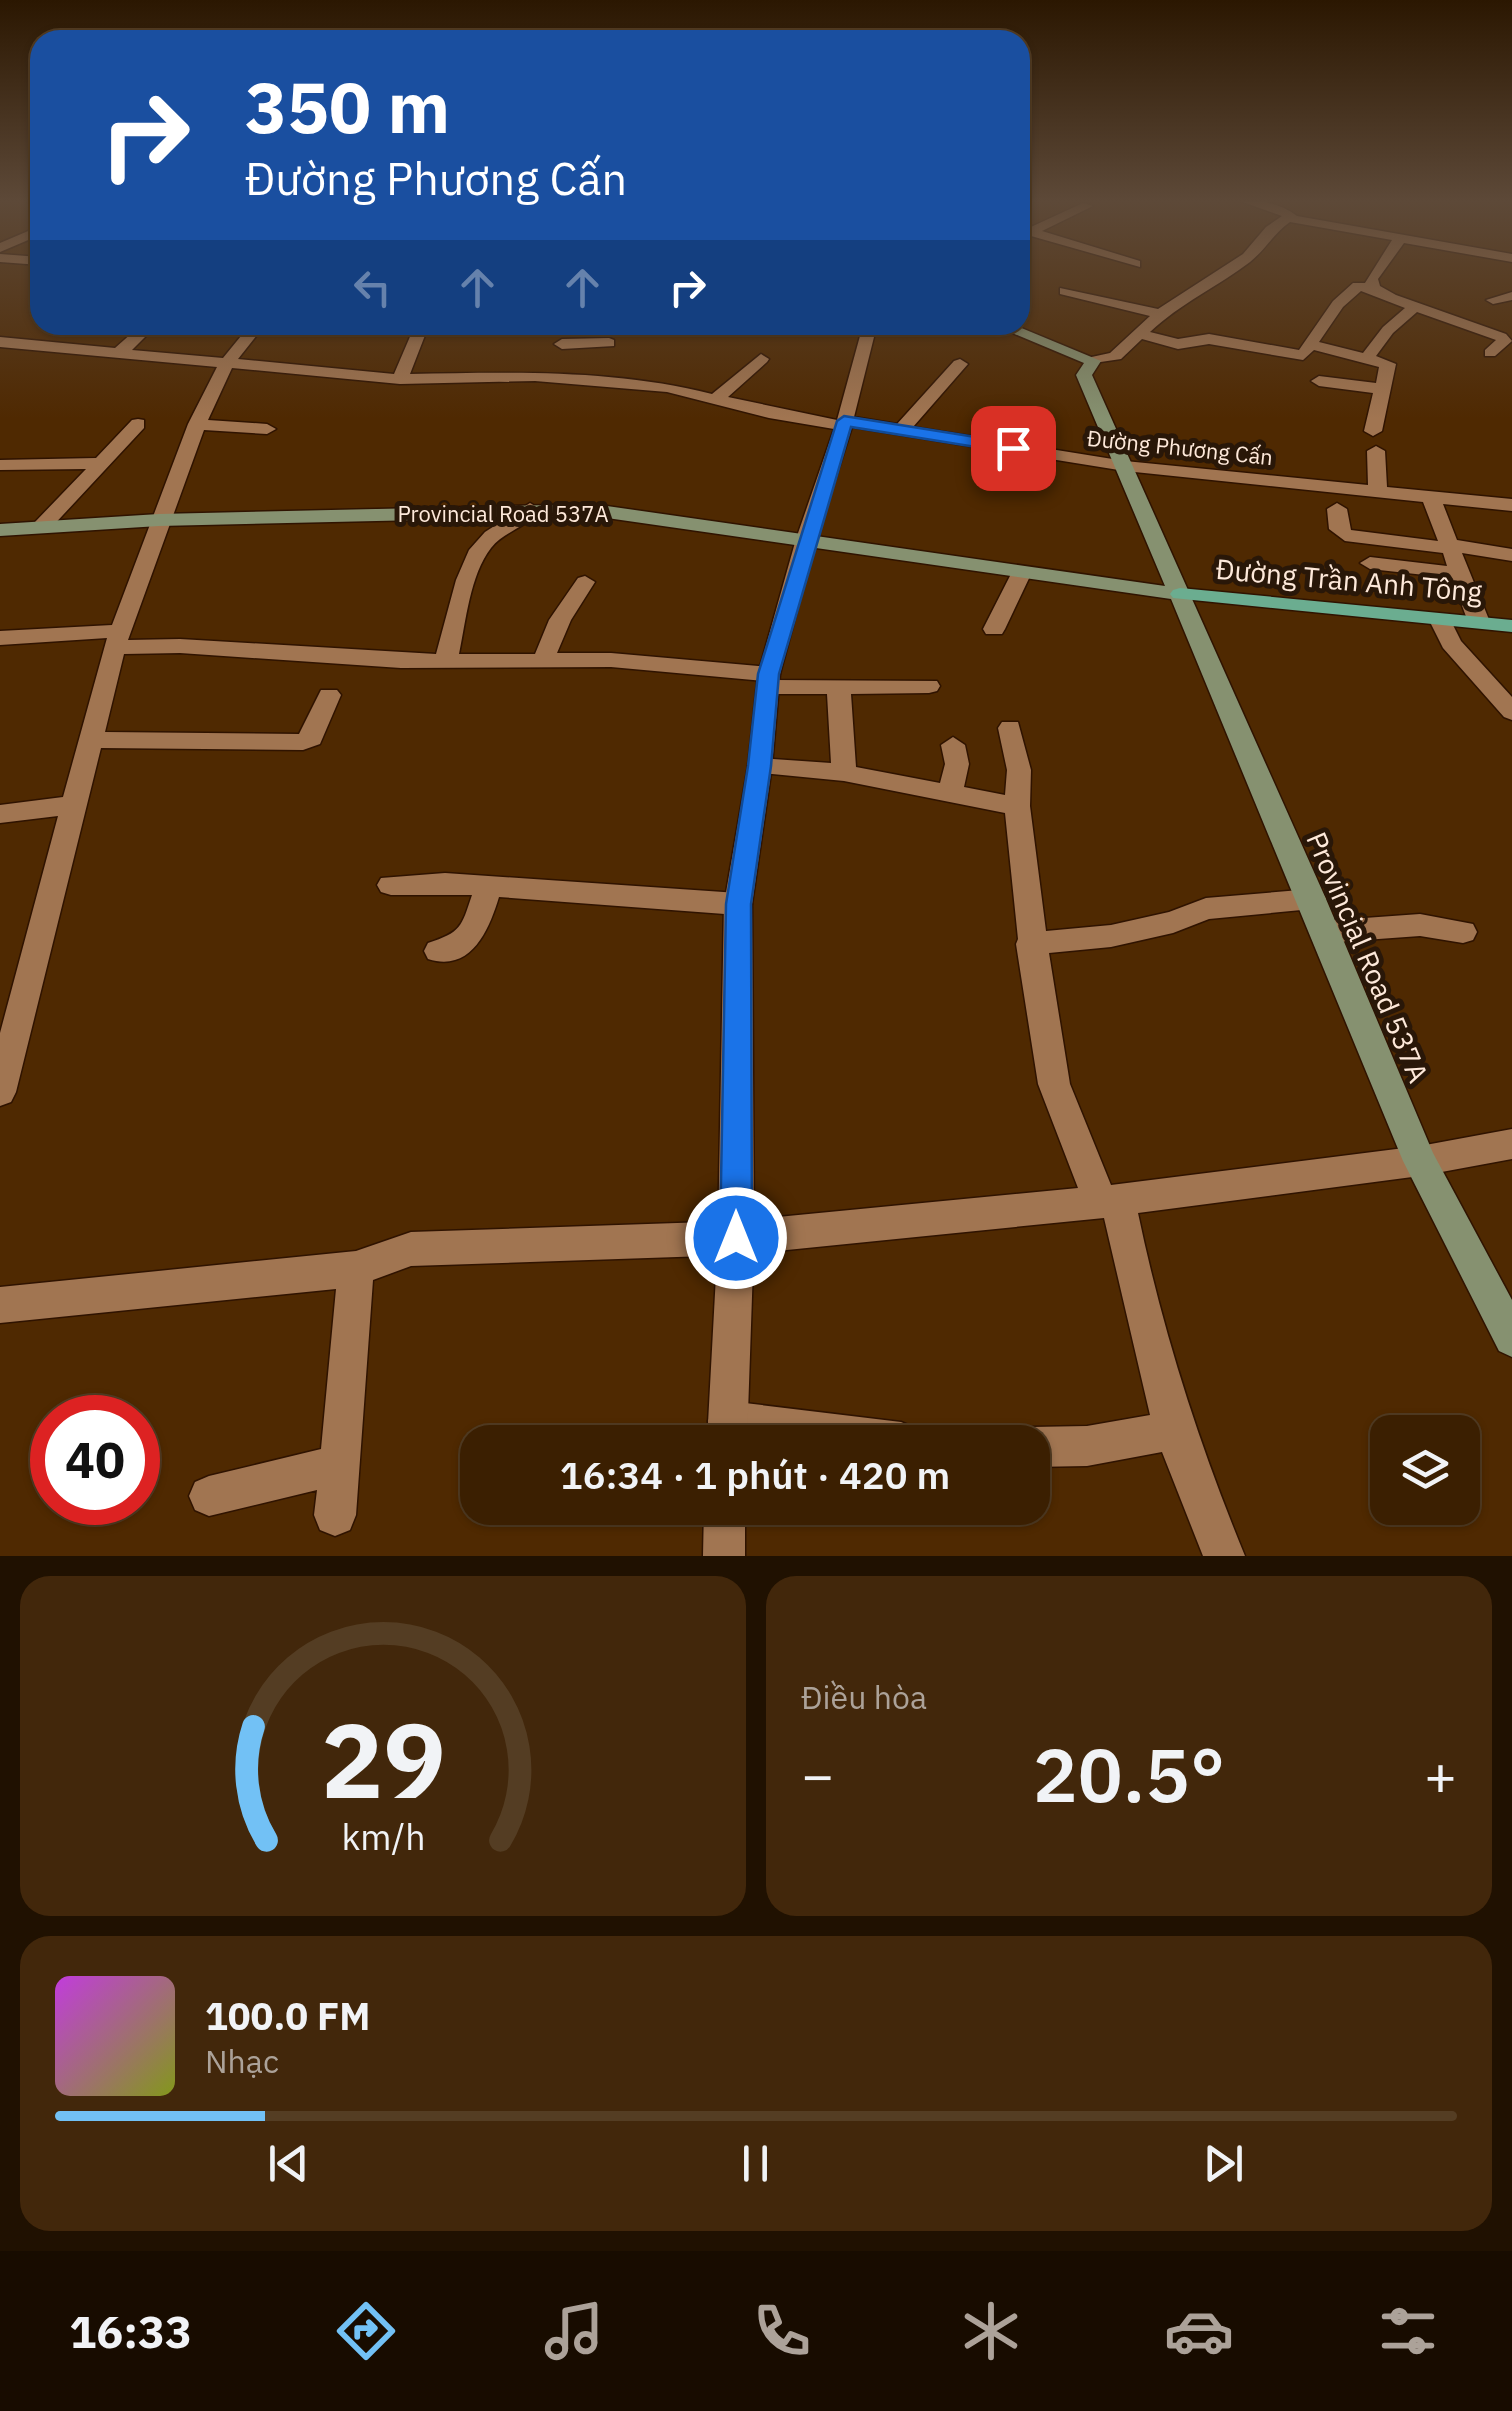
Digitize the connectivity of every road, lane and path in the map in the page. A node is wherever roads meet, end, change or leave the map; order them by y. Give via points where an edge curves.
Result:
1 (1223, 274) edge
2 (1376, 274) edge
3 (1373, 288) junction
4 (1065, 291) dead end
5 (1512, 296) edge
6 (1436, 297) dead end
7 (1419, 307) junction
8 (1159, 314) junction
9 (1508, 330) edge
10 (1140, 334) junction
11 (139, 335) edge
12 (250, 335) edge
13 (418, 335) edge
14 (610, 335) edge
15 (867, 335) edge
16 (1025, 335) edge
17 (0, 342) edge
18 (562, 344) dead end
19 (1312, 345) junction
20 (120, 353) junction
21 (1490, 353) dead end
22 (1368, 357) junction
23 (761, 359) dead end
24 (1094, 362) junction
25 (226, 364) junction
26 (960, 364) dead end
27 (400, 379) junction
28 (1319, 381) dead end
29 (1382, 389) junction
30 (716, 400) junction
31 (138, 424) dead end
32 (197, 424) junction
33 (844, 424) junction
34 (267, 429) dead end
35 (902, 430) junction
36 (98, 463) junction
37 (0, 465) edge
38 (1124, 466) junction
39 (1378, 492) junction
40 (1431, 497) junction
41 (1512, 504) edge
42 (530, 509) junction
43 (1337, 509) dead end
44 (159, 520) junction
45 (42, 526) junction
46 (0, 530) edge
47 (806, 539) junction
48 (1448, 546) junction
49 (1512, 555) edge
50 (1370, 563) dead end
51 (1022, 572) junction
52 (1459, 572) junction
53 (585, 582) dead end
54 (1180, 594) junction
55 (1440, 620) junction
56 (1479, 622) junction
57 (1512, 626) edge
58 (994, 629) dead end
59 (0, 638) edge
60 (117, 639) junction
61 (544, 658) junction
62 (446, 660) junction
63 (768, 681) junction
64 (840, 686) junction
65 (929, 686) dead end
66 (329, 696) dead end
67 (1512, 712) edge
68 (1010, 728) dead end
69 (90, 740) junction
70 (953, 744) dead end
71 (760, 766) junction
72 (844, 773) junction
73 (950, 792) junction
74 (72, 805) junction
75 (1016, 806) junction
76 (0, 814) edge
77 (390, 885) dead end
78 (488, 887) junction
79 (1312, 899) junction
80 (738, 904) junction
81 (1323, 932) junction
82 (1463, 932) dead end
83 (1030, 944) junction
84 (438, 951) dead end
85 (0, 1092) edge
86 (1512, 1144) edge
87 (1420, 1161) junction
88 (1109, 1200) junction
89 (736, 1238) junction
90 (356, 1268) junction
91 (0, 1305) edge
92 (1512, 1338) edge
93 (727, 1425) edge
94 (1174, 1430) junction
95 (1050, 1447) edge
96 (337, 1464) junction
97 (208, 1496) dead end
98 (335, 1515) dead end
99 (725, 1525) edge
100 (724, 1556) edge
101 (1224, 1556) edge

1 - 8 street
2 - 3 street
3 - 7 street
3 - 19 street via 1358,286 1348,294
4 - 8 street
5 - 9 street via 1491,308
6 - 7 street
7 - 9 street
7 - 22 street via 1388,330
8 - 10 street
9 - 21 street
10 - 19 street via 1178,344 1209,338 1293,356
10 - 24 street via 1114,356
11 - 20 street
12 - 25 street
13 - 27 street
14 - 18 street via 608,348
15 - 33 street
16 - 24 main road
17 - 20 street, Đường Phương Cấn
19 - 22 street
20 - 25 street, Đường Phương Cấn
22 - 29 street via 1388,364
23 - 30 street
24 - 38 main road, Provincial Road 537A via 1084,375
25 - 27 street, Đường Phương Cấn
25 - 32 street
26 - 35 street
27 - 30 street, Đường Phương Cấn via 535,376 667,387
28 - 29 street
29 - 39 street via 1374,441
30 - 33 street, Đường Phương Cấn
31 - 36 street
32 - 34 street
32 - 44 street
33 - 35 street, Đường Phương Cấn
33 - 47 street
35 - 38 street, Đường Phương Cấn
36 - 37 street
36 - 45 street
38 - 39 street, Đường Phương Cấn
38 - 54 main road, Provincial Road 537A
39 - 40 street, Đường Phương Cấn
40 - 41 street, Đường Phương Cấn
40 - 48 street
42 - 44 main road, Provincial Road 537A
42 - 47 main road, Provincial Road 537A via 633,513
42 - 62 street via 488,539 473,561
43 - 48 street via 1345,534
44 - 45 main road, Provincial Road 537A
44 - 60 street
45 - 46 main road, Provincial Road 537A
47 - 51 main road, Provincial Road 537A
47 - 63 street
48 - 49 street
48 - 52 street
50 - 52 street
51 - 54 main road, Provincial Road 537A
51 - 58 street
52 - 56 street
53 - 61 street
54 - 55 main road, Đường Trần Anh Tông
54 - 79 main road, Provincial Road 537A
55 - 56 main road, Đường Trần Anh Tông
55 - 67 street via 1451,643
56 - 57 main road, Đường Trần Anh Tông
59 - 60 street
60 - 62 street
60 - 69 street
61 - 62 street
61 - 63 street
63 - 64 street
63 - 71 street
64 - 65 street
64 - 72 street
66 - 69 street via 312,738 304,742
68 - 75 street via 1019,770
69 - 74 street
70 - 73 street via 957,764
71 - 72 street
71 - 80 street
72 - 73 street
73 - 75 street
74 - 76 street
74 - 85 street via 72,826
75 - 83 street
77 - 78 street
78 - 80 street
78 - 84 street via 465,944
79 - 81 main road, Provincial Road 537A
79 - 83 street via 1206,909 1111,936
80 - 89 street
81 - 82 street via 1420,926
81 - 87 main road, Provincial Road 537A
83 - 88 street via 1054,1084
86 - 87 street
87 - 88 street
87 - 92 main road, Provincial Road 537A
88 - 89 street
88 - 94 street
89 - 90 street via 411,1249
89 - 93 street
90 - 91 street
90 - 96 street
94 - 95 street
94 - 101 street
96 - 97 street
96 - 98 street
99 - 100 street

